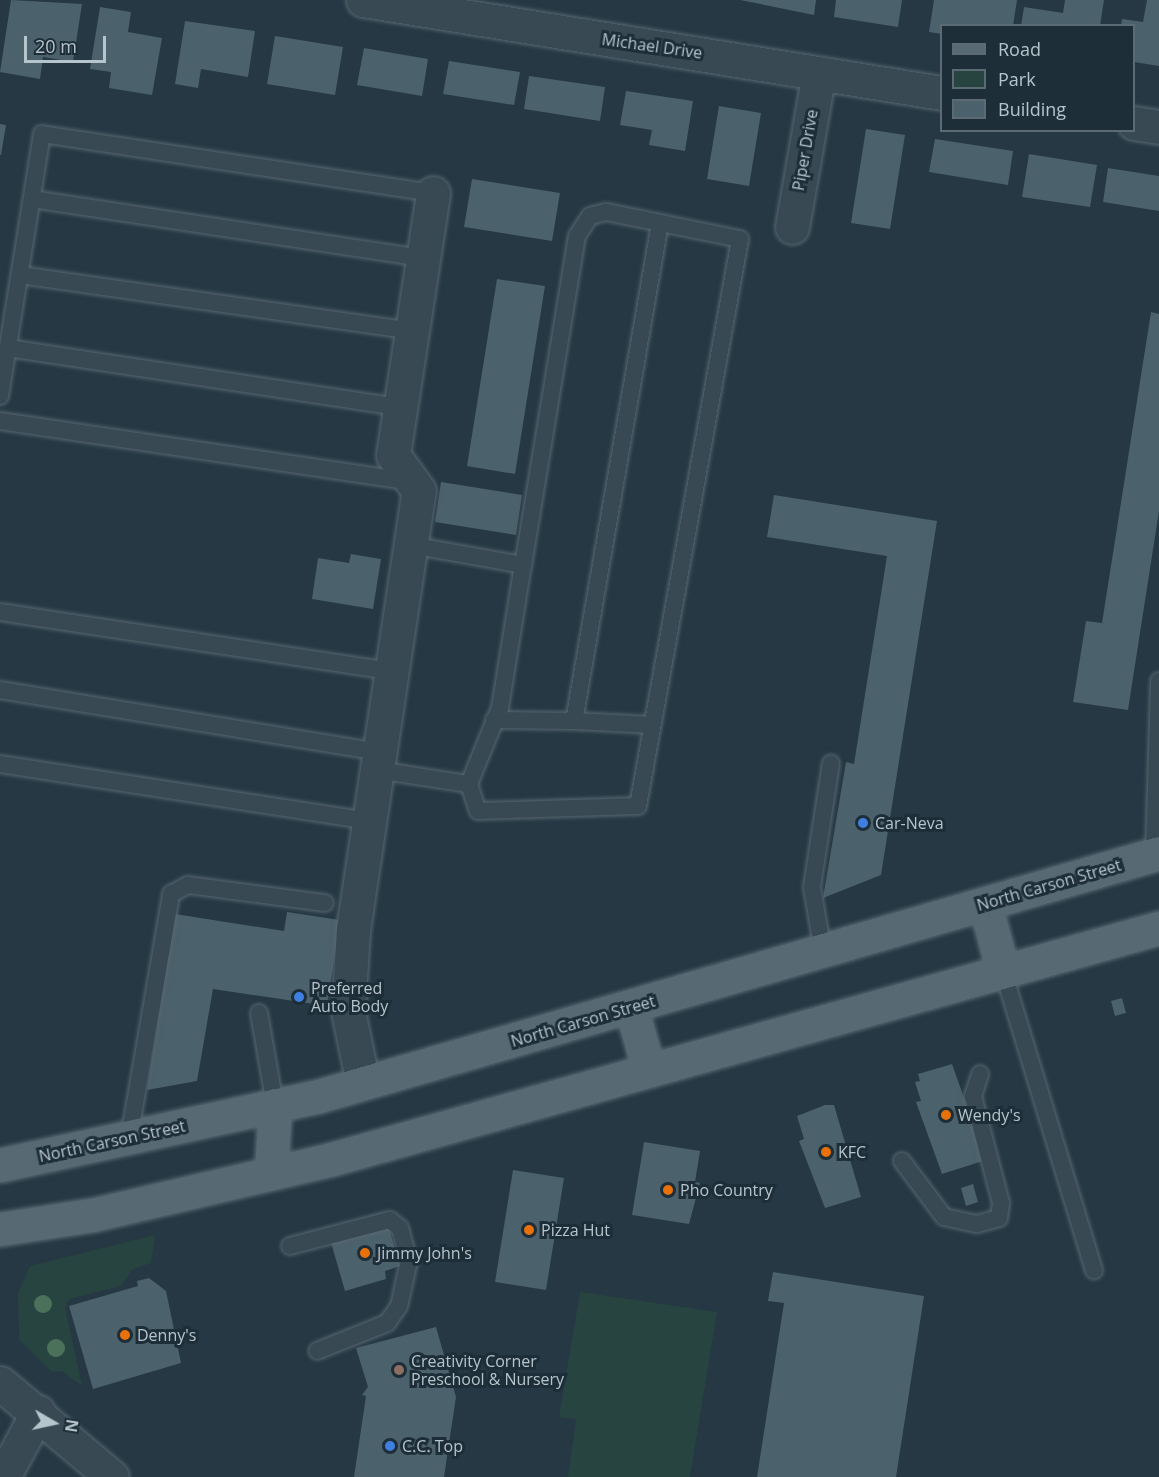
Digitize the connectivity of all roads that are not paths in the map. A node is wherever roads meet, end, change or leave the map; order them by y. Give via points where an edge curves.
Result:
1 (363, 0) edge
2 (819, 73) junction
3 (940, 93) edge
4 (1135, 123) edge
5 (1159, 127) edge
6 (433, 192) joint
7 (32, 199) junction
8 (660, 223) junction
9 (792, 227) dead end
10 (423, 258) junction
11 (20, 275) junction
12 (412, 331) junction
13 (8, 348) junction
14 (0, 396) edge
15 (400, 407) junction
16 (0, 421) edge
17 (412, 482) junction
18 (411, 545) junction
19 (523, 565) junction
20 (0, 612) edge
21 (392, 671) junction
22 (1159, 681) edge
23 (0, 690) edge
24 (494, 720) junction
25 (574, 721) junction
26 (652, 725) junction
27 (379, 761) junction
28 (831, 763) dead end
29 (0, 764) edge
30 (469, 784) junction
31 (370, 821) junction
32 (1156, 854) edge
33 (325, 903) dead end
34 (985, 904) junction
35 (1159, 928) edge
36 (823, 952) junction
37 (1003, 971) junction
38 (631, 1007) junction
39 (259, 1013) dead end
40 (649, 1070) junction
41 (980, 1074) dead end
42 (363, 1083) junction
43 (275, 1106) junction
44 (129, 1138) junction
45 (902, 1161) dead end
46 (0, 1165) edge
47 (271, 1173) junction
48 (7, 1234) edge
49 (290, 1246) dead end
50 (1094, 1270) dead end
51 (317, 1351) dead end
52 (0, 1383) edge
53 (38, 1412) junction
54 (3, 1477) edge
55 (112, 1477) edge

1 - 2 street, Michael Drive
2 - 3 street, Michael Drive
2 - 9 street, Piper Drive
4 - 5 street
6 - 7 lane via 42,134
6 - 10 street
7 - 10 lane
7 - 11 lane
8 - 19 lane via 606,212 590,216 577,236
8 - 25 lane
8 - 26 lane via 740,239
10 - 12 street
11 - 12 lane
11 - 13 lane
12 - 15 street
13 - 14 lane
13 - 15 lane
15 - 17 street via 393,455
16 - 17 lane
17 - 18 street via 419,491
18 - 19 lane
18 - 21 street
19 - 24 lane
20 - 21 lane
21 - 27 street
22 - 32 lane
23 - 27 lane
24 - 25 lane
24 - 30 lane
25 - 26 lane
26 - 30 lane via 638,806 478,812
27 - 30 lane
27 - 31 street
28 - 36 lane via 812,887
29 - 31 lane
31 - 42 street via 348,1011
32 - 34 main road, North Carson Street
33 - 44 lane via 188,885 171,894
34 - 36 main road, North Carson Street
34 - 37 main road
35 - 37 main road
36 - 38 main road, North Carson Street
37 - 40 main road
37 - 50 lane
38 - 40 main road
38 - 42 main road, North Carson Street
39 - 43 lane
40 - 47 main road
41 - 45 lane via 973,1096 1001,1203 999,1218 977,1224 944,1217
42 - 43 main road, North Carson Street
43 - 44 main road, North Carson Street
43 - 47 main road
44 - 46 main road, North Carson Street
47 - 48 main road
49 - 51 lane via 390,1220 400,1228 409,1261 399,1306 387,1323
52 - 53 street
53 - 54 street
53 - 55 street

